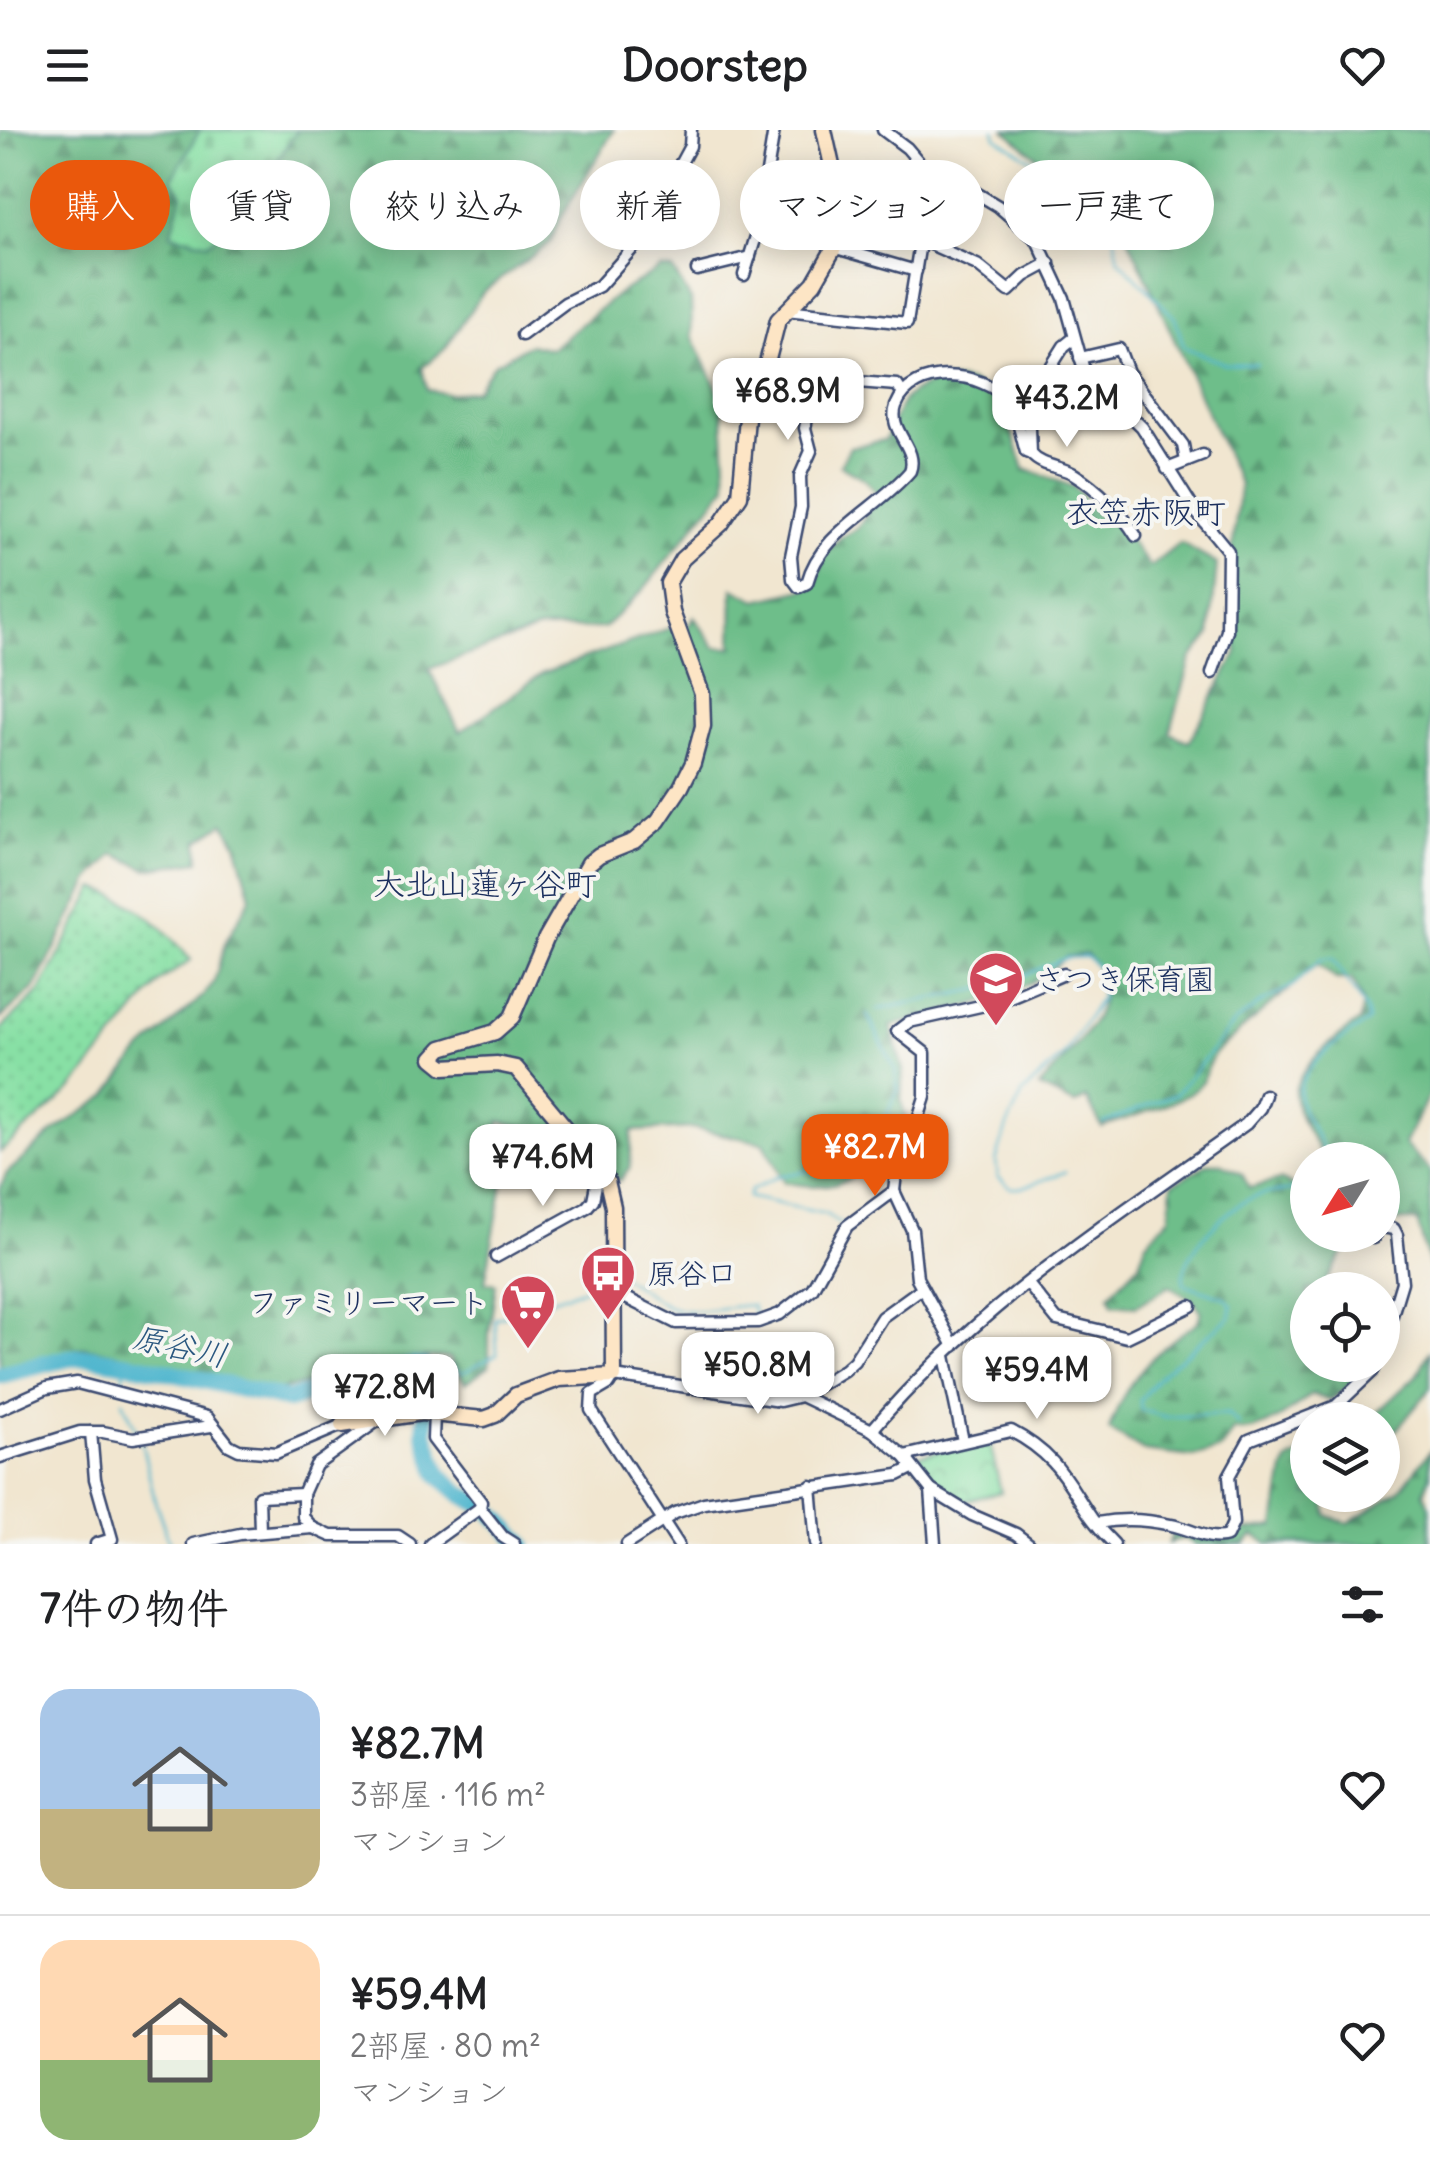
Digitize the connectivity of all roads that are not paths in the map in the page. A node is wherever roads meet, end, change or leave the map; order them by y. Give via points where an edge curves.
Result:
1 (691, 130) edge
2 (774, 130) edge
3 (824, 130) edge
4 (883, 130) edge
5 (682, 160) edge
6 (769, 160) edge
7 (830, 160) edge
8 (918, 160) edge
9 (984, 198) edge
10 (633, 250) edge
11 (752, 250) edge
12 (835, 250) edge
13 (843, 250) edge
14 (919, 250) edge
15 (944, 250) edge
16 (750, 257) junction
17 (1049, 263) junction
18 (698, 270) dead end
19 (916, 271) junction
20 (744, 276) dead end
21 (786, 310) junction
22 (522, 335) dead end
23 (1074, 338) junction
24 (1080, 358) junction
25 (764, 375) junction
26 (816, 378) junction
27 (903, 394) junction
28 (1032, 454) junction
29 (1203, 455) dead end
30 (1186, 462) junction
31 (1166, 469) junction
32 (1136, 536) dead end
33 (1212, 674) dead end
34 (1064, 974) dead end
35 (1265, 1095) dead end
36 (600, 1168) junction
37 (894, 1191) junction
38 (1399, 1252) edge
39 (496, 1257) dead end
40 (1028, 1284) junction
41 (922, 1288) junction
42 (1400, 1289) edge
43 (612, 1291) junction
44 (1191, 1306) dead end
45 (954, 1346) junction
46 (945, 1356) junction
47 (614, 1376) junction
48 (1363, 1382) edge
49 (800, 1396) junction
50 (0, 1409) edge
51 (429, 1414) junction
52 (381, 1418) junction
53 (342, 1425) joint
54 (211, 1426) junction
55 (872, 1430) junction
56 (91, 1432) junction
57 (963, 1440) junction
58 (0, 1456) edge
59 (904, 1456) junction
60 (912, 1468) junction
61 (811, 1486) junction
62 (932, 1490) junction
63 (303, 1494) junction
64 (480, 1508) junction
65 (663, 1520) junction
66 (1097, 1523) junction
67 (313, 1528) junction
68 (260, 1532) junction
69 (331, 1540) edge
70 (498, 1540) edge
71 (113, 1542) edge
72 (96, 1544) edge
73 (192, 1544) edge
74 (410, 1544) edge
75 (430, 1544) edge
76 (514, 1544) edge
77 (627, 1544) edge
78 (678, 1544) edge
79 (816, 1544) edge
80 (935, 1544) edge
81 (1029, 1544) edge
82 (1114, 1544) edge

1 - 5 street
2 - 6 street
3 - 7 street
4 - 8 street
9 - 17 street via 1038,240
10 - 22 street via 599,286
11 - 16 street
12 - 21 street
13 - 19 street
14 - 19 street
15 - 17 street via 976,264 1009,291
16 - 18 street
16 - 20 street
17 - 23 street
19 - 21 street via 907,323
21 - 25 street
23 - 24 street
23 - 28 street via 1029,402
24 - 30 street via 1119,349 1128,372 1183,445
24 - 31 street via 1094,382 1142,427
25 - 26 street
25 - 36 street via 747,418 740,496 668,583 703,708 700,745 681,787 645,832 589,863 512,1017 495,1032 442,1048 434,1058 444,1067 516,1068
26 - 27 street via 897,385
26 - 27 street via 791,556 799,586 808,583 817,557 910,471 910,452 894,419
27 - 28 street via 913,384 945,376 972,377 1006,399
28 - 32 street via 1078,476
29 - 30 street
30 - 31 street
31 - 33 street via 1228,551 1227,631
34 - 37 street via 998,1002 909,1022 897,1031 925,1054 926,1070 925,1097 896,1165
35 - 40 street via 1246,1124
36 - 39 street via 587,1207
36 - 43 street via 613,1207
37 - 41 street via 912,1230
37 - 43 street via 847,1226 812,1289 758,1322 676,1323
38 - 42 street
40 - 44 street via 1057,1320 1127,1337
40 - 45 street
41 - 45 street
41 - 49 street via 882,1317 844,1370
43 - 47 street
45 - 46 street
46 - 55 street
46 - 57 street
47 - 49 street via 780,1400
47 - 51 street via 560,1378 516,1395 484,1419
47 - 65 street via 592,1394 591,1410
48 - 66 street via 1336,1406 1249,1440 1229,1476 1232,1522 1226,1536 1140,1520
49 - 55 street
50 - 54 street via 47,1388 78,1383 207,1416
51 - 52 street
51 - 64 street via 433,1440
52 - 53 street
52 - 63 street via 316,1466
53 - 54 street via 276,1453 239,1450
54 - 56 street via 132,1438
55 - 59 street
56 - 58 street
56 - 71 street via 94,1479
57 - 59 street
57 - 66 street via 1011,1431 1026,1438 1059,1466
59 - 60 street
60 - 61 street
60 - 62 street
61 - 65 street via 704,1503
61 - 79 street
62 - 80 street
62 - 81 street
63 - 67 street via 304,1516
63 - 68 street via 260,1496
64 - 70 street
64 - 75 street
65 - 77 street
65 - 78 street
66 - 82 street
67 - 68 street
67 - 69 street
68 - 73 street
69 - 74 street via 398,1536
70 - 76 street
71 - 72 street

